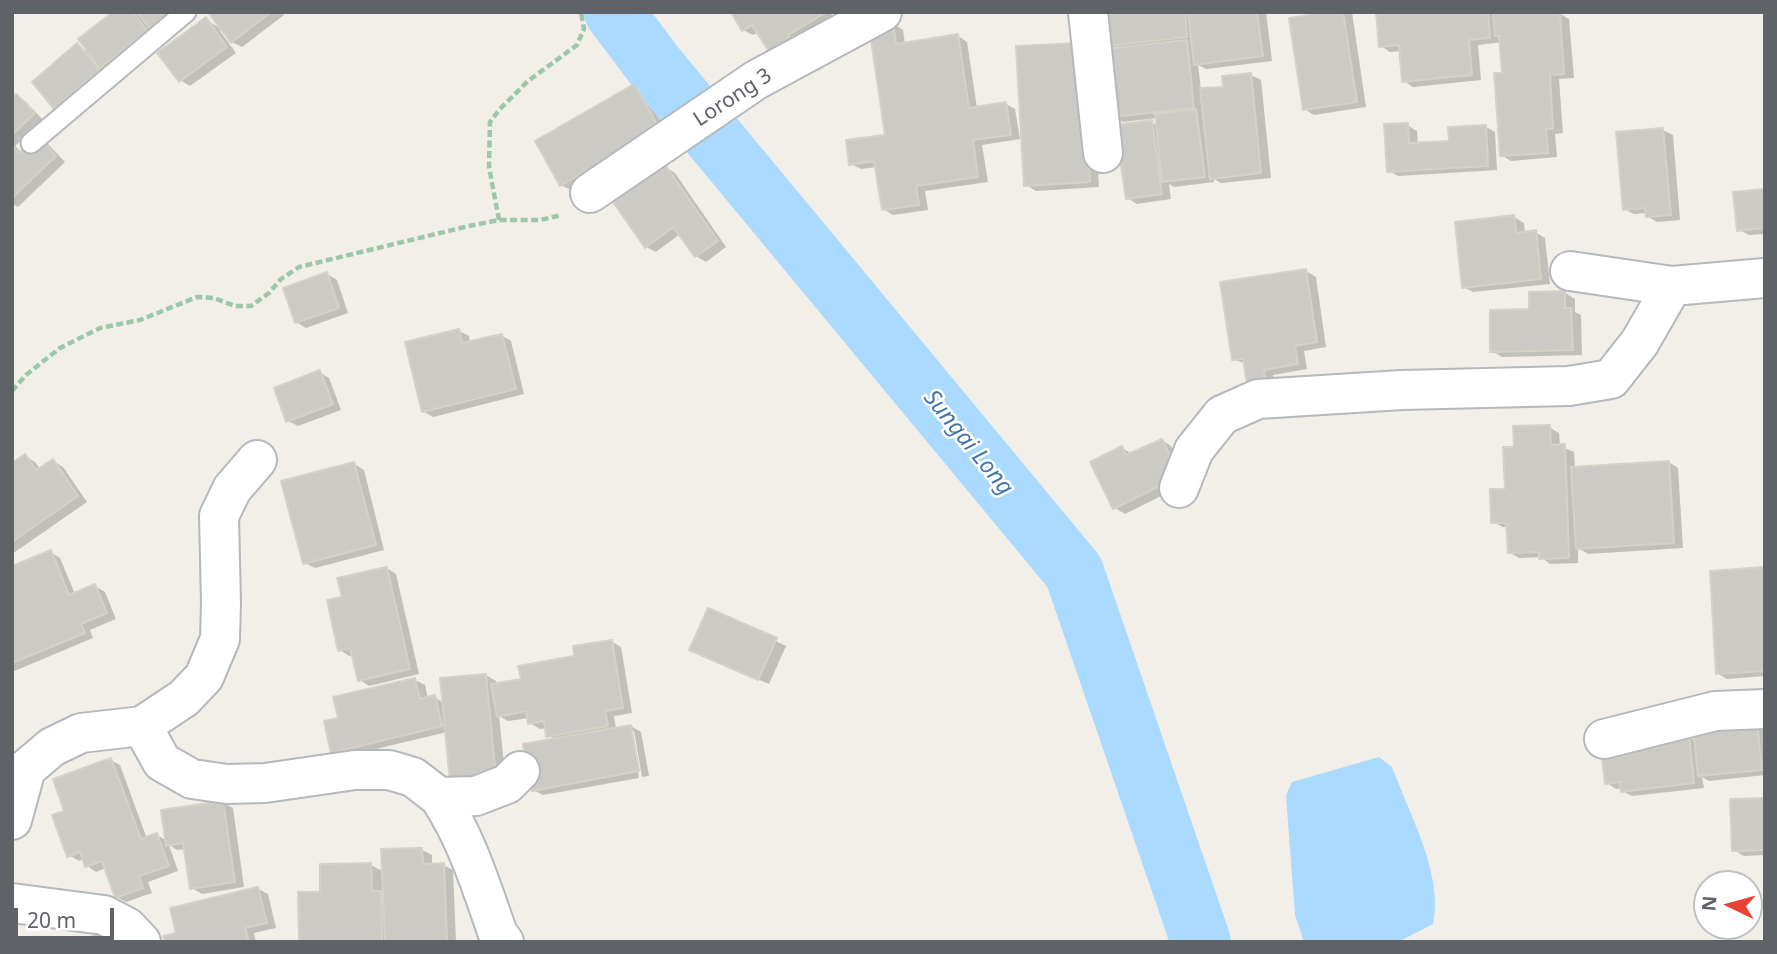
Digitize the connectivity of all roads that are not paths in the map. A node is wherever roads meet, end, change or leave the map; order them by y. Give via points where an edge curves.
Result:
1 (186, 12) edge
2 (882, 12) edge
3 (1088, 12) edge
4 (31, 143) dead end
5 (1103, 153) dead end
6 (590, 193) road end
7 (1570, 271) dead end
8 (1765, 278) edge
9 (1672, 286) junction
10 (257, 460) dead end
11 (1179, 488) dead end
12 (1765, 709) edge
13 (142, 726) junction
14 (1604, 739) dead end
15 (520, 771) dead end
16 (439, 797) junction
17 (13, 816) edge
18 (12, 903) edge
19 (141, 942) edge
20 (504, 942) edge

1 - 4 lane
2 - 6 street, Lorong 3 via 756,80
3 - 5 street
7 - 9 street
8 - 9 street
9 - 11 street via 1640,342 1611,379 1569,386 1258,399 1222,415 1194,450
10 - 13 street via 232,489 219,516 220,639 204,677 184,698
12 - 14 street via 1714,711
13 - 16 street via 162,762 192,779 265,783 355,770 389,770 413,777
13 - 17 street via 81,733 51,747 26,769
15 - 16 street via 507,784 476,796
16 - 20 street via 473,861
18 - 19 street via 104,915 127,927

